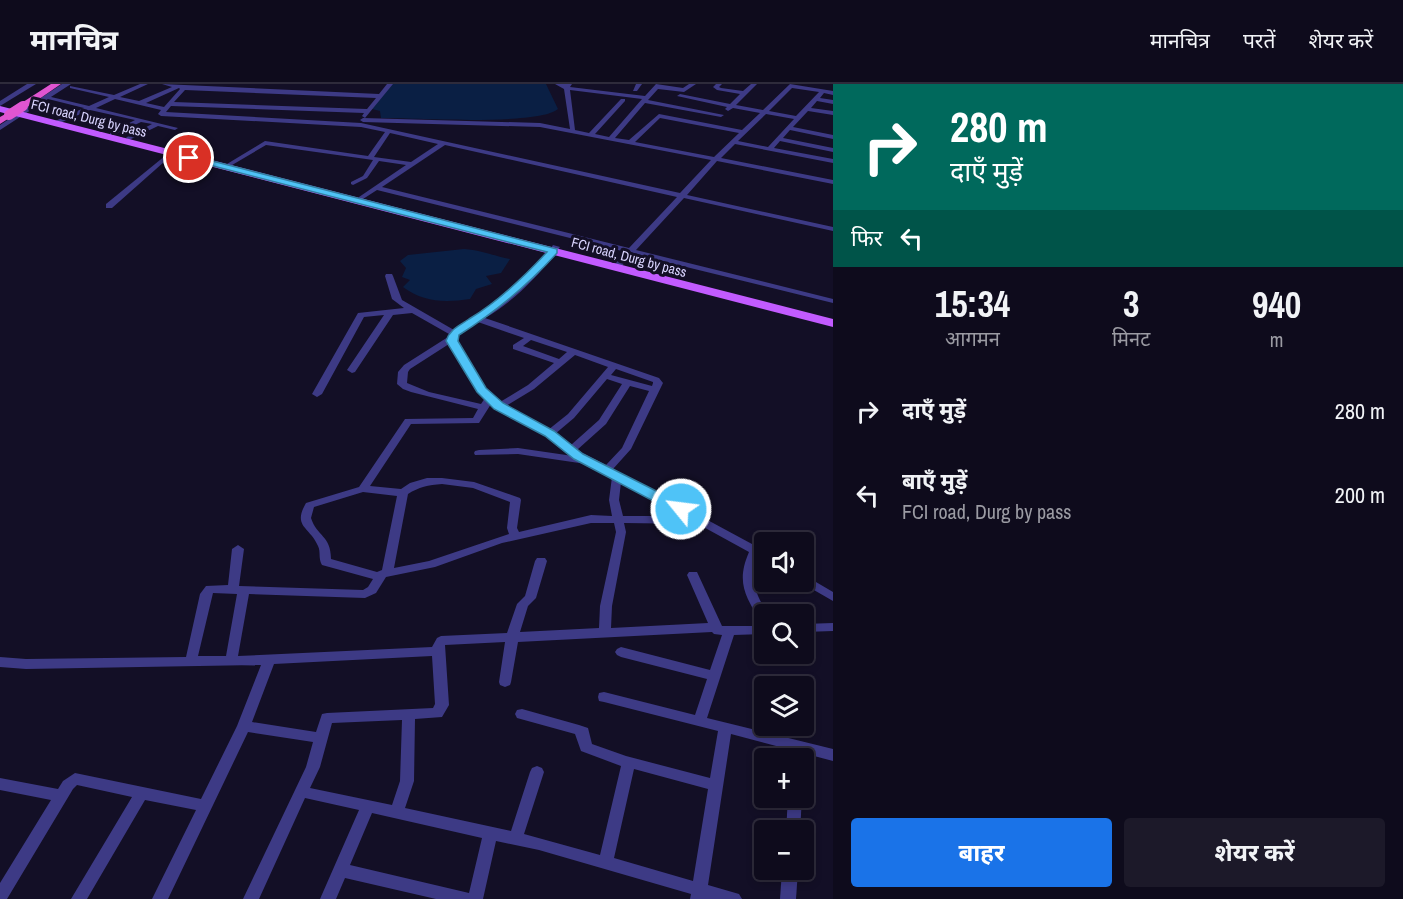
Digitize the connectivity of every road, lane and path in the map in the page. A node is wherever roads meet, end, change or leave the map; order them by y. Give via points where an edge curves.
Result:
1 (32, 84) edge
2 (47, 84) edge
3 (57, 84) edge
4 (119, 84) edge
5 (145, 84) edge
6 (165, 84) edge
7 (226, 84) edge
8 (258, 84) edge
9 (302, 84) edge
10 (390, 84) edge
11 (558, 84) edge
12 (586, 84) edge
13 (639, 84) edge
14 (693, 84) edge
15 (719, 84) edge
16 (754, 84) edge
17 (792, 85) edge
18 (70, 86) edge
19 (186, 86) edge
20 (669, 86) edge
21 (177, 87) junction
22 (614, 87) junction
23 (137, 88) junction
24 (342, 88) dead end
25 (655, 88) edge
26 (568, 89) edge
27 (220, 90) junction
28 (635, 90) junction
29 (242, 91) junction
30 (251, 91) junction
31 (823, 91) junction
32 (292, 93) junction
33 (609, 93) junction
34 (744, 93) junction
35 (833, 93) edge
36 (337, 95) junction
37 (379, 96) junction
38 (680, 96) dead end
39 (47, 98) junction
40 (115, 98) junction
41 (816, 99) junction
42 (623, 100) junction
43 (644, 101) junction
44 (833, 102) edge
45 (141, 104) junction
46 (731, 105) junction
47 (168, 106) junction
48 (230, 106) junction
49 (90, 108) junction
50 (807, 109) junction
51 (9, 111) edge
52 (367, 111) junction
53 (764, 111) junction
54 (833, 113) edge
55 (118, 115) junction
56 (721, 115) junction
57 (798, 118) junction
58 (140, 120) junction
59 (58, 122) junction
60 (362, 122) junction
61 (157, 124) junction
62 (710, 126) junction
63 (175, 128) dead end
64 (789, 128) junction
65 (0, 129) edge
66 (573, 129) junction
67 (389, 131) junction
68 (743, 132) junction
69 (592, 133) junction
70 (112, 134) junction
71 (612, 137) junction
72 (833, 137) edge
73 (129, 138) junction
74 (778, 139) junction
75 (632, 141) junction
76 (733, 142) junction
77 (444, 143) junction
78 (769, 149) junction
79 (833, 150) edge
80 (171, 153) junction
81 (720, 155) junction
82 (374, 157) junction
83 (833, 161) edge
84 (411, 164) junction
85 (227, 165) junction
86 (833, 175) edge
87 (833, 182) edge
88 (353, 183) dead end
89 (376, 188) junction
90 (685, 195) junction
91 (361, 198) junction
92 (109, 206) dead end
93 (833, 229) edge
94 (555, 249) junction
95 (632, 252) junction
96 (618, 265) junction
97 (389, 276) dead end
98 (833, 301) edge
99 (415, 310) junction
100 (389, 314) junction
101 (833, 318) edge
102 (478, 319) junction
103 (833, 323) edge
104 (453, 336) junction
105 (531, 337) junction
106 (573, 352) junction
107 (561, 363) junction
108 (613, 367) junction
109 (352, 370) dead end
110 (604, 376) junction
111 (627, 383) junction
112 (655, 390) junction
113 (317, 394) dead end
114 (486, 403) junction
115 (499, 406) junction
116 (549, 434) junction
117 (568, 450) junction
118 (479, 453) dead end
119 (554, 455) junction
120 (588, 461) junction
121 (612, 473) junction
122 (363, 489) junction
123 (403, 493) junction
124 (619, 517) junction
125 (700, 519) junction
126 (516, 536) junction
127 (238, 549) dead end
128 (754, 550) edge
129 (541, 561) dead end
130 (754, 564) edge
131 (383, 575) junction
132 (693, 575) dead end
133 (814, 585) edge
134 (238, 590) junction
135 (833, 597) edge
136 (757, 604) edge
137 (715, 627) junction
138 (833, 627) edge
139 (814, 628) edge
140 (754, 631) edge
141 (729, 632) junction
142 (605, 633) junction
143 (512, 638) junction
144 (439, 651) junction
145 (621, 652) dead end
146 (231, 660) junction
147 (269, 660) junction
148 (191, 661) junction
149 (0, 662) edge
150 (714, 676) junction
151 (505, 682) dead end
152 (604, 697) dead end
153 (522, 714) dead end
154 (409, 715) junction
155 (699, 722) junction
156 (244, 726) junction
157 (725, 728) junction
158 (321, 738) junction
159 (786, 748) edge
160 (814, 753) edge
161 (833, 755) edge
162 (625, 761) junction
163 (537, 772) dead end
164 (0, 784) edge
165 (716, 785) junction
166 (142, 792) junction
167 (303, 792) junction
168 (61, 796) junction
169 (204, 806) junction
170 (368, 806) junction
171 (397, 812) junction
172 (491, 833) junction
173 (516, 838) junction
174 (606, 862) junction
175 (341, 870) junction
176 (789, 880) edge
177 (699, 894) edge
178 (0, 897) edge
179 (79, 899) edge
180 (160, 899) edge
181 (251, 899) edge
182 (328, 899) edge
183 (465, 899) edge
184 (475, 899) edge
185 (734, 899) edge
186 (788, 899) edge

1 - 51 street
2 - 51 highway
3 - 51 highway
4 - 23 street
5 - 23 street
6 - 21 street
7 - 27 street
8 - 30 street
9 - 32 street
10 - 37 street
11 - 26 street
12 - 22 street
13 - 28 street
14 - 20 street via 686,90
15 - 34 street via 718,89
16 - 34 street
17 - 31 street
17 - 53 street
18 - 39 street
18 - 40 street
19 - 21 street
19 - 27 street
19 - 47 street
20 - 25 street
21 - 45 street
22 - 28 street
22 - 33 street
23 - 40 street
24 - 36 street
25 - 28 street
25 - 43 street
26 - 33 street
26 - 42 street
26 - 66 street
27 - 29 street
29 - 30 street
29 - 48 street
30 - 32 street
31 - 35 street
31 - 41 street
32 - 36 street
33 - 43 street
34 - 46 street
36 - 37 street
37 - 52 street
38 - 46 street
39 - 49 street
39 - 51 street
40 - 45 street
40 - 49 street
41 - 44 street
41 - 50 street
42 - 43 street
42 - 69 street
43 - 56 street
43 - 71 street
45 - 47 street
45 - 55 street
46 - 53 street
46 - 56 street
47 - 48 street
47 - 60 street via 161,114
48 - 52 street
49 - 55 street
49 - 59 street
50 - 54 street
50 - 57 street
51 - 59 main road, FCI road, Durg by pass
51 - 65 street
52 - 60 street
53 - 57 street
53 - 68 street
55 - 58 street
56 - 62 street
57 - 64 street
58 - 61 street
58 - 70 street
59 - 70 main road, FCI road, Durg by pass
59 - 80 main road, FCI road, Durg by pass
60 - 66 street via 528,124
60 - 67 street
61 - 63 street
61 - 73 street
62 - 68 street
62 - 75 street via 659,116
64 - 72 street
64 - 74 street
66 - 69 street
67 - 77 street
67 - 82 street
68 - 76 street
69 - 71 street
70 - 73 main road, FCI road, Durg by pass
71 - 75 street
73 - 85 main road, FCI road, Durg by pass
74 - 78 street
74 - 79 street
75 - 81 street
76 - 78 street
76 - 81 street
77 - 84 street
77 - 90 street
78 - 83 street
80 - 85 main road, FCI road, Durg by pass
80 - 92 street
81 - 86 street
81 - 87 street
81 - 90 street
82 - 84 street
82 - 85 street via 265,143
82 - 88 street via 365,177
84 - 89 street
85 - 91 main road, FCI road, Durg by pass
85 - 94 main road, FCI road, Durg by pass
89 - 91 street
89 - 95 street
90 - 93 street
90 - 95 street
91 - 94 main road, FCI road, Durg by pass
94 - 96 main road, FCI road, Durg by pass
94 - 102 street via 519,288
95 - 96 street
95 - 98 street
96 - 101 main road, FCI road, Durg by pass
96 - 103 main road, FCI road, Durg by pass
97 - 99 street via 396,299
99 - 100 street
99 - 104 street
100 - 109 street
100 - 113 street via 359,316
102 - 104 street
102 - 105 street
104 - 114 street
104 - 114 street via 407,367 402,384 411,391
105 - 106 street
105 - 107 street via 516,347
106 - 107 street
106 - 108 street
107 - 115 street
108 - 110 street
108 - 112 street via 656,380
110 - 111 street
110 - 116 street via 571,416
111 - 112 street
111 - 117 street via 603,422
112 - 121 street
114 - 115 street
114 - 122 street via 476,421 408,421
115 - 116 street
116 - 117 street
117 - 119 street
117 - 120 street
118 - 119 street via 500,450
119 - 120 street
120 - 121 street
121 - 124 street
121 - 125 street
122 - 123 street
122 - 131 street via 310,506 305,514 306,523 325,548 326,562
123 - 126 street via 412,486 439,479 512,498 518,502 513,528
123 - 131 street
124 - 125 street
124 - 126 street via 591,519
124 - 142 street via 621,532 606,606
125 - 128 street
126 - 131 street
127 - 134 street
129 - 143 street
130 - 136 street via 746,579
131 - 134 street via 364,594
132 - 137 street
133 - 135 street
134 - 146 street
134 - 148 street via 207,591
137 - 141 street
137 - 142 street
138 - 139 street
140 - 141 street
141 - 150 street
142 - 143 street
143 - 144 street via 441,641
143 - 151 street
144 - 147 street
144 - 154 street via 442,705 433,715
145 - 150 street
146 - 147 street
146 - 148 street
147 - 156 street
148 - 149 street
150 - 155 street
152 - 155 street
153 - 162 street via 579,729 584,732 586,747
154 - 158 street via 332,716 324,722
154 - 171 street via 407,781
155 - 157 street
156 - 158 street
156 - 169 street
157 - 159 street
157 - 165 street
158 - 167 street via 320,751
160 - 161 street
162 - 165 street
162 - 174 street via 628,770
163 - 173 street
164 - 168 street
165 - 177 street
166 - 168 street via 75,779
166 - 169 street
166 - 179 street
167 - 170 street
167 - 181 street
168 - 178 street
169 - 180 street
170 - 171 street
170 - 175 street
171 - 172 street
172 - 173 street
172 - 184 street
173 - 174 street
174 - 177 street
175 - 182 street
175 - 183 street
176 - 186 street
177 - 185 street

